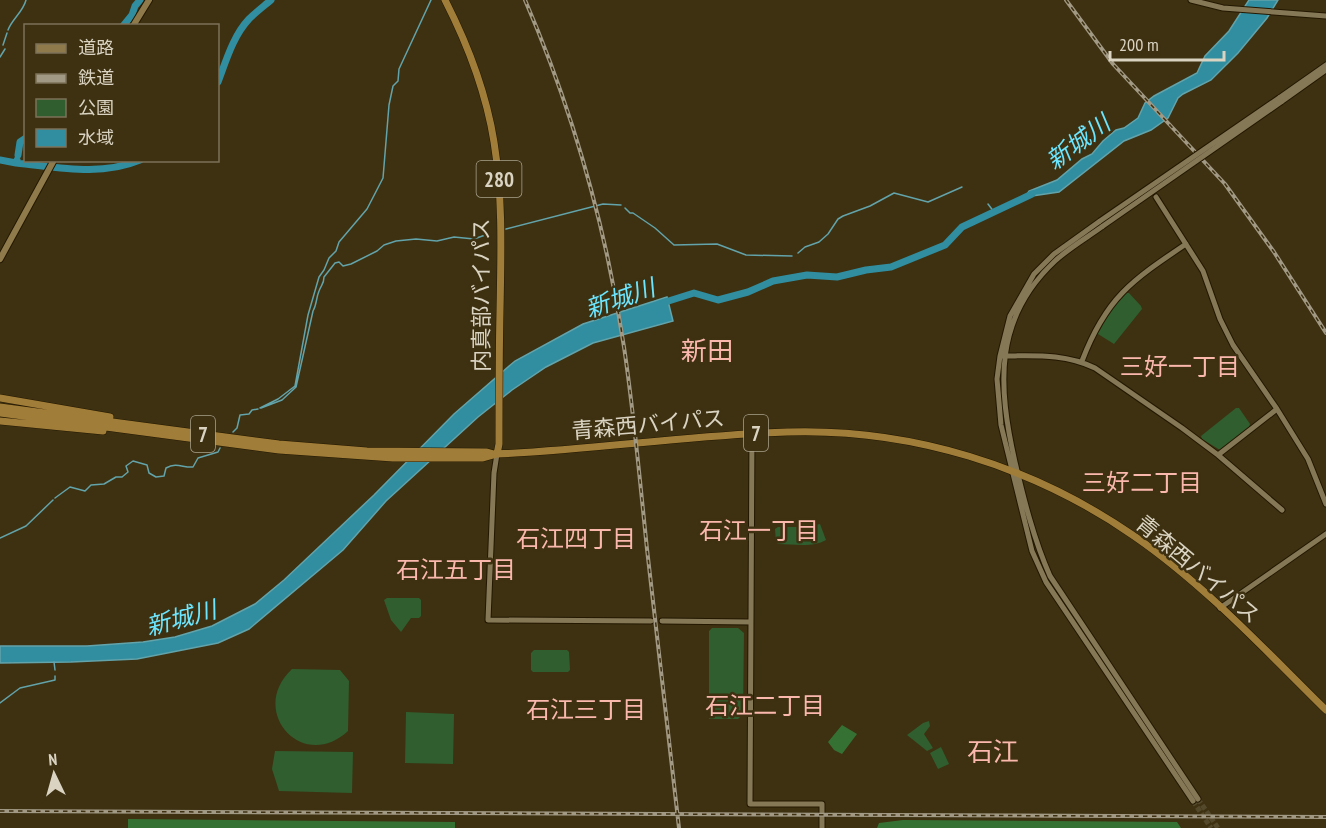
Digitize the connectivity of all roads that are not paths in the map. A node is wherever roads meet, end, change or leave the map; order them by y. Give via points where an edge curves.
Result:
1 (149, 0) edge
2 (445, 0) edge
3 (1191, 0) edge
4 (1326, 16) edge
5 (134, 24) edge
6 (1326, 65) edge
7 (1326, 70) edge
8 (1280, 100) junction
9 (53, 162) edge
10 (1156, 197) dead end
11 (1186, 244) junction
12 (0, 259) edge
13 (1002, 356) junction
14 (1082, 361) junction
15 (0, 398) edge
16 (0, 407) edge
17 (1277, 409) junction
18 (0, 413) edge
19 (0, 421) edge
20 (184, 432) junction
21 (752, 434) junction
22 (168, 435) junction
23 (497, 454) junction
24 (1218, 455) junction
25 (1015, 472) junction
26 (1326, 504) edge
27 (1282, 510) dead end
28 (1326, 534) edge
29 (1220, 608) junction
30 (651, 621) dead end
31 (662, 621) dead end
32 (751, 622) junction
33 (1326, 710) edge
34 (1196, 800) tunnel mouth
35 (822, 828) edge

1 - 5 main road
2 - 23 highway, 内真部バイパス / 280 via 481,87 498,170 501,235
3 - 4 street via 1275,14
6 - 8 street
7 - 8 street
8 - 13 street, bridge via 1054,254 1034,274 1010,316
9 - 12 main road
10 - 11 street
11 - 14 street via 1143,273 1117,297 1093,333
11 - 17 street via 1203,271 1225,331
13 - 14 street via 1056,356
13 - 25 street via 997,379 998,405
14 - 24 street
15 - 20 highway
16 - 20 highway, 青森西バイパス / 7
17 - 24 street
17 - 26 street via 1308,459
18 - 22 highway, 青森西バイパス / 7
19 - 22 highway
20 - 23 highway, 青森西バイパス / 7 via 367,451
21 - 23 highway, 青森西バイパス / 7
21 - 25 highway, 青森西バイパス / 7 via 866,435 951,451
21 - 32 street
22 - 23 highway, 青森西バイパス / 7 via 285,451 401,458 483,458
23 - 30 street via 488,620
24 - 27 street
25 - 29 highway, 青森西バイパス / 7 via 1080,502 1136,537
25 - 34 street via 1032,551 1046,582
28 - 29 street
29 - 33 highway, 青森西バイパス / 7
31 - 32 street
32 - 35 street via 750,804 822,804

